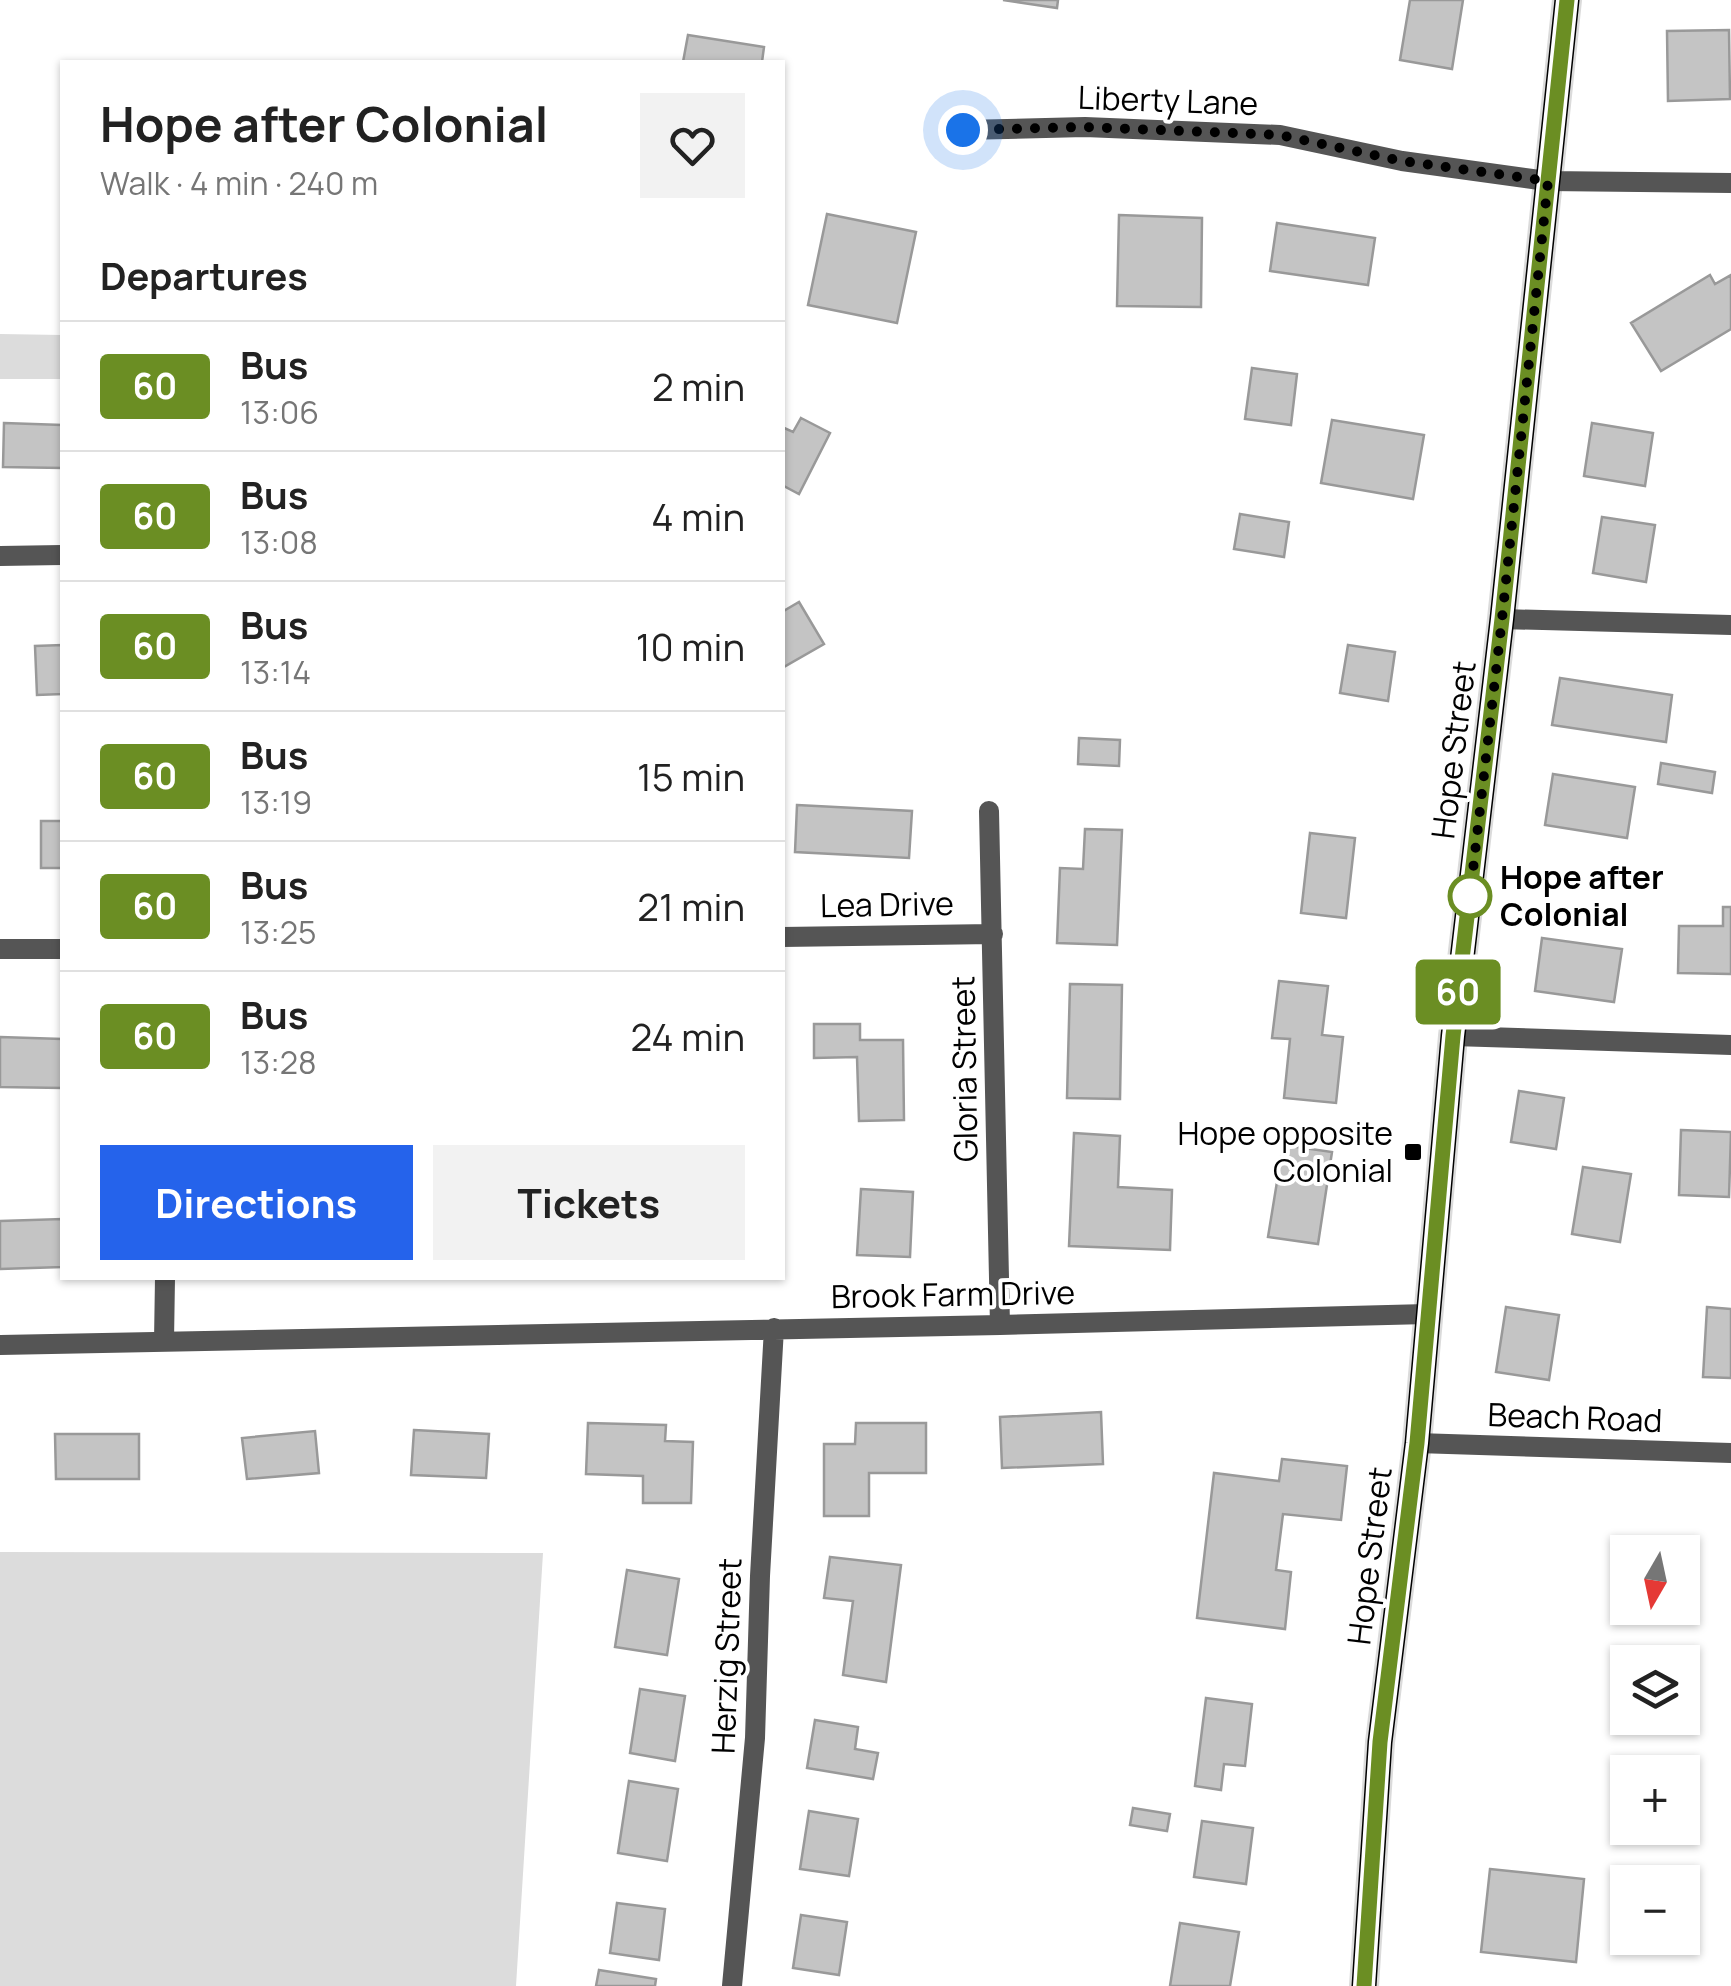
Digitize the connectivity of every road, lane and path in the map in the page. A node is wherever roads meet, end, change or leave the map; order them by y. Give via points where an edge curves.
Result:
1 (1567, 0) edge
2 (963, 130) dead end
3 (1548, 181) junction
4 (1731, 183) edge
5 (60, 555) edge
6 (0, 556) edge
7 (1502, 619) junction
8 (1731, 625) edge
9 (989, 811) dead end
10 (993, 934) junction
11 (785, 937) edge
12 (60, 948) edge
13 (0, 949) edge
14 (1453, 1036) junction
15 (1731, 1046) edge
16 (165, 1280) edge
17 (1427, 1314) junction
18 (1000, 1325) junction
19 (774, 1328) junction
20 (164, 1340) junction
21 (0, 1345) edge
22 (1417, 1443) junction
23 (1731, 1454) edge
24 (732, 1986) edge
25 (1364, 1986) edge

1 - 3 main road, Hope Street
2 - 3 street, Liberty Lane via 1280,135
3 - 4 street, Liberty Lane
3 - 7 main road, Hope Street
5 - 6 street
7 - 8 street
7 - 14 main road, Hope Street
9 - 10 street, Gloria Street
10 - 11 street, Lea Drive
10 - 18 street, Gloria Street
12 - 13 street
14 - 15 street
14 - 17 main road, Hope Street
16 - 20 street
17 - 18 street, Brook Farm Drive
17 - 22 main road, Hope Street
18 - 19 street, Brook Farm Drive
19 - 20 street, Brook Farm Drive
19 - 24 street, Herzig Street via 755,1738
20 - 21 street, Brook Farm Drive
22 - 23 street, Beach Road
22 - 25 main road, Hope Street via 1380,1742

